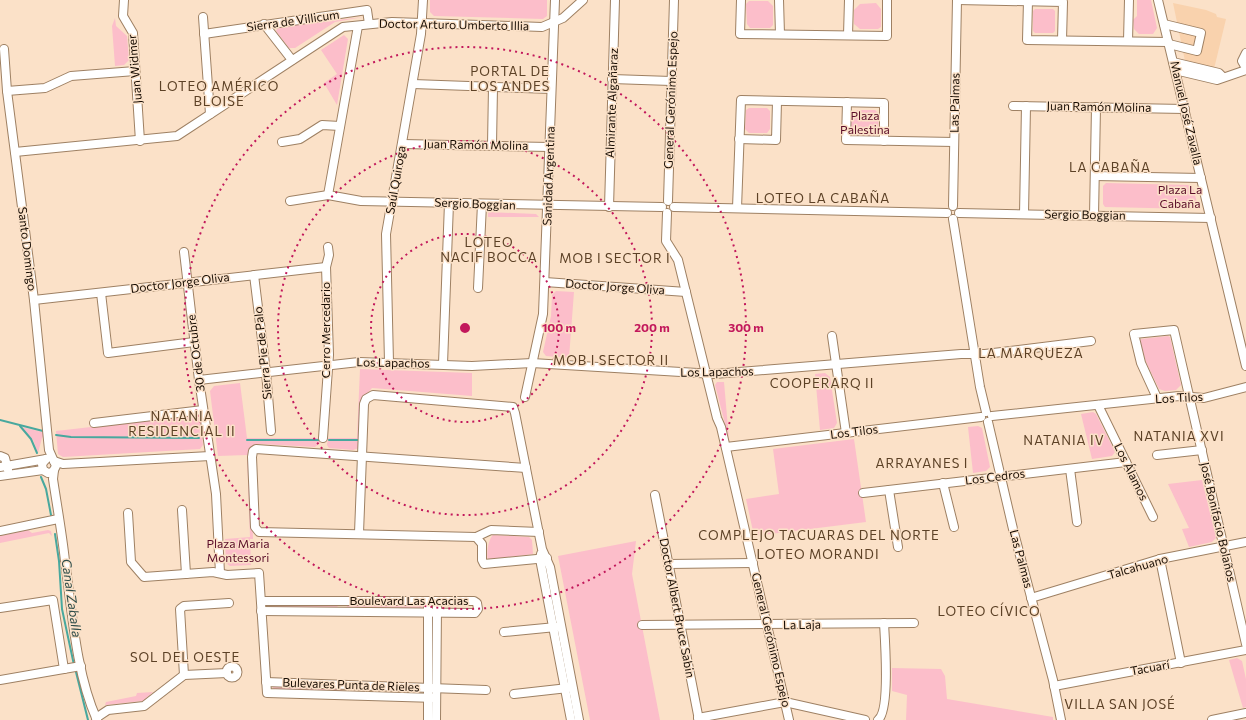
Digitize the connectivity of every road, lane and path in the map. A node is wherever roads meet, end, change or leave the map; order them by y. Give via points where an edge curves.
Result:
1 (124, 0) edge
2 (423, 0) edge
3 (555, 0) edge
4 (583, 0) edge
5 (615, 0) edge
6 (674, 0) edge
7 (741, 0) edge
8 (779, 0) edge
9 (849, 0) edge
10 (887, 0) edge
11 (957, 0) edge
12 (1129, 0) edge
13 (1158, 0) edge
14 (1028, 1) junction
15 (202, 17) dead end
16 (554, 22) junction
17 (422, 23) junction
18 (264, 24) junction
19 (369, 24) junction
20 (1164, 24) junction
21 (358, 26) junction
22 (204, 34) junction
23 (780, 34) junction
24 (848, 35) junction
25 (1062, 40) junction
26 (1128, 41) junction
27 (1169, 43) junction
28 (4, 49) dead end
29 (1246, 53) edge
30 (292, 60) junction
31 (1174, 66) junction
32 (1243, 69) edge
33 (135, 71) junction
34 (1223, 77) junction
35 (612, 79) junction
36 (672, 81) junction
37 (413, 84) junction
38 (493, 87) junction
39 (552, 89) junction
40 (7, 91) junction
41 (777, 101) junction
42 (847, 102) junction
43 (1013, 106) dead end
44 (1026, 106) junction
45 (1096, 107) junction
46 (1185, 108) junction
47 (210, 114) junction
48 (340, 126) junction
49 (739, 139) junction
50 (140, 141) junction
51 (884, 141) junction
52 (282, 142) dead end
53 (954, 142) junction
54 (403, 144) junction
55 (492, 146) junction
56 (550, 147) junction
57 (15, 152) junction
58 (1095, 176) junction
59 (1201, 178) junction
60 (328, 195) junction
61 (290, 201) dead end
62 (668, 201) junction
63 (392, 202) junction
64 (450, 203) junction
65 (482, 204) junction
66 (548, 206) junction
67 (608, 206) junction
68 (953, 206) junction
69 (674, 207) junction
70 (737, 208) junction
71 (664, 210) junction
72 (959, 213) junction
73 (1024, 214) junction
74 (950, 216) junction
75 (1094, 216) junction
76 (1210, 218) junction
77 (328, 247) dead end
78 (184, 252) dead end
79 (326, 267) junction
80 (254, 275) junction
81 (545, 282) junction
82 (188, 283) junction
83 (478, 288) dead end
84 (686, 292) junction
85 (101, 293) junction
86 (34, 300) junction
87 (832, 336) dead end
88 (1090, 341) dead end
89 (194, 342) junction
90 (975, 354) junction
91 (389, 362) junction
92 (532, 363) junction
93 (443, 364) junction
94 (836, 364) junction
95 (328, 365) junction
96 (1246, 366) edge
97 (266, 372) junction
98 (707, 374) junction
99 (199, 380) junction
100 (1246, 387) edge
101 (524, 397) dead end
102 (1190, 397) junction
103 (1157, 398) junction
104 (1098, 405) junction
105 (203, 410) junction
106 (987, 417) junction
107 (94, 423) dead end
108 (271, 431) dead end
109 (846, 433) junction
110 (323, 438) dead end
111 (726, 447) junction
112 (1202, 450) junction
113 (1157, 455) dead end
114 (0, 456) edge
115 (210, 456) junction
116 (362, 456) junction
117 (1126, 462) junction
118 (53, 463) junction
119 (526, 468) junction
120 (5, 469) edge
121 (1070, 469) junction
122 (44, 471) junction
123 (0, 476) edge
124 (1001, 477) junction
125 (53, 479) junction
126 (943, 484) junction
127 (889, 490) junction
128 (863, 493) dead end
129 (655, 495) dead end
130 (182, 510) dead end
131 (128, 513) dead end
132 (1153, 517) dead end
133 (58, 519) junction
134 (1077, 522) dead end
135 (954, 527) dead end
136 (0, 531) edge
137 (539, 532) junction
138 (358, 533) junction
139 (476, 537) junction
140 (1246, 542) edge
141 (1224, 546) junction
142 (898, 547) dead end
143 (544, 558) junction
144 (1160, 559) junction
145 (753, 563) junction
146 (668, 564) junction
147 (220, 573) junction
148 (186, 574) junction
149 (1031, 598) junction
150 (261, 600) junction
151 (342, 601) junction
152 (433, 601) junction
153 (229, 603) dead end
154 (0, 608) edge
155 (261, 611) junction
156 (342, 612) junction
157 (433, 612) junction
158 (884, 623) junction
159 (914, 623) dead end
160 (642, 625) dead end
161 (680, 625) junction
162 (767, 625) junction
163 (557, 627) junction
164 (504, 632) dead end
165 (1246, 644) edge
166 (1246, 650) edge
167 (1181, 663) junction
168 (82, 666) junction
169 (64, 669) junction
170 (227, 673) dead end
171 (184, 675) junction
172 (0, 680) edge
173 (266, 682) junction
174 (344, 685) junction
175 (1054, 686) junction
176 (432, 688) junction
177 (569, 688) junction
178 (486, 690) dead end
179 (514, 694) dead end
180 (344, 695) junction
181 (432, 698) junction
182 (785, 702) junction
183 (1246, 713) edge
184 (96, 719) edge
185 (699, 719) edge
186 (428, 720) edge
187 (436, 720) edge
188 (571, 720) edge
189 (580, 720) edge
190 (790, 720) edge
191 (865, 720) edge
192 (878, 720) edge
193 (1060, 720) edge
194 (1212, 720) edge

1 - 33 street, Juan Widmer via 122,13 133,32
2 - 17 street, Saúl Quiroga
3 - 16 street, Sanidad Argentina
4 - 16 street, Doctor Arturo Umberto Illia
5 - 35 street, Almirante Algañaraz
6 - 36 street, General Gerónimo Espejo
7 - 23 street via 740,34
8 - 23 street
9 - 24 street
10 - 24 street via 887,36
11 - 14 street
11 - 53 street, Las Palmas
12 - 26 street
13 - 20 street, Manuel José Zavalla
14 - 25 street via 1063,2
14 - 25 street via 1027,40
15 - 22 street
16 - 17 street, Doctor Arturo Umberto Illia via 542,27
16 - 39 street, Sanidad Argentina
17 - 19 street, Doctor Arturo Umberto Illia
17 - 37 street, Saúl Quiroga
18 - 19 street, Sierra de Villicum via 367,10
18 - 22 street, Sierra de Villicum
18 - 30 street
19 - 21 street, Doctor Arturo Umberto Illia
20 - 27 street, Manuel José Zavalla
20 - 27 street via 1201,33 1197,51
21 - 30 street, Doctor Arturo Umberto Illia via 338,29
21 - 48 street
22 - 47 street
23 - 24 street
25 - 26 street
26 - 27 street
27 - 31 street, Manuel José Zavalla
28 - 40 street, Santo Domingo
29 - 32 street via 1243,58
30 - 47 street, Doctor Arturo Umberto Illia
31 - 34 street via 1219,73
31 - 34 street via 1195,75 1217,80
31 - 46 street, Manuel José Zavalla
32 - 34 street
33 - 40 street via 71,76 45,88
33 - 50 street, Juan Widmer
35 - 36 street
35 - 67 street, Almirante Algañaraz
36 - 62 street, General Gerónimo Espejo
37 - 38 street
37 - 54 street, Saúl Quiroga
38 - 39 street
38 - 55 street
39 - 56 street, Sanidad Argentina
40 - 57 street, Santo Domingo
41 - 42 street
41 - 49 street via 741,100
41 - 49 street via 776,140
42 - 51 street via 884,103
42 - 51 street via 846,140
43 - 44 street, Juan Ramón Molina
44 - 45 street, Juan Ramón Molina
44 - 73 street
45 - 46 street, Juan Ramón Molina
45 - 58 street
46 - 59 street, Manuel José Zavalla
47 - 50 street, Doctor Arturo Umberto Illia via 177,136
48 - 52 street via 322,125 300,139
48 - 60 street
49 - 70 street
50 - 57 street, Doctor Arturo Umberto Illia
51 - 53 street
53 - 68 street, Las Palmas
54 - 55 street, Juan Ramón Molina
54 - 63 street, Saúl Quiroga
55 - 56 street, Juan Ramón Molina
56 - 66 street, Sanidad Argentina
57 - 86 street, Santo Domingo
58 - 59 street
58 - 75 street
59 - 76 street, Manuel José Zavalla
60 - 61 street, Sergio Boggian
60 - 63 street, Sergio Boggian via 362,201
62 - 69 street via 672,202
62 - 71 street via 663,203
63 - 64 street, Sergio Boggian
63 - 91 street, Saúl Quiroga via 386,234
64 - 65 street, Sergio Boggian
64 - 93 street
65 - 66 street, Sergio Boggian
65 - 83 street
66 - 67 street, Sergio Boggian
66 - 81 street, Sanidad Argentina
67 - 71 street, Sergio Boggian
68 - 72 street via 958,208
68 - 74 street via 948,208
69 - 70 street
69 - 71 street via 672,212
70 - 74 street
71 - 84 street, General Gerónimo Espejo via 666,241 678,260
72 - 73 street, Sergio Boggian
72 - 74 street via 957,217
73 - 75 street, Sergio Boggian
74 - 90 street, Las Palmas
75 - 76 street, Sergio Boggian
76 - 96 street, Manuel José Zavalla
77 - 79 street, Cerro Mercedario
78 - 82 street, 30 de Octubre
79 - 80 street, Doctor Jorge Oliva
79 - 95 street, Cerro Mercedario
80 - 82 street, Doctor Jorge Oliva
80 - 97 street, Sierra Pie de Palo
81 - 84 street, Doctor Jorge Oliva
81 - 92 street, Sanidad Argentina via 543,314
82 - 85 street, Doctor Jorge Oliva
82 - 89 street, 30 de Octubre
84 - 98 street, General Gerónimo Espejo
85 - 86 street, Doctor Jorge Oliva
85 - 89 street via 108,353
86 - 118 street, Santo Domingo via 49,450
87 - 94 street
88 - 90 street, Los Lapachos
89 - 99 street, 30 de Octubre
90 - 94 street, Los Lapachos
90 - 106 street, Las Palmas
91 - 93 street, Los Lapachos
91 - 95 street, Los Lapachos
92 - 93 street, Los Lapachos via 472,366
92 - 98 street, Los Lapachos
92 - 101 street, Sanidad Argentina
94 - 98 street, Los Lapachos
94 - 109 street
95 - 97 street, Los Lapachos
95 - 110 street, Cerro Mercedario
97 - 99 street, Los Lapachos
97 - 108 street, Sierra Pie de Palo
98 - 111 street, General Gerónimo Espejo
99 - 105 street, 30 de Octubre
100 - 102 street, Los Tilos via 1204,398
102 - 103 street, Los Tilos
102 - 103 street, José Bonifacio Bolaños via 1174,330 1134,334 1141,363
102 - 112 street, José Bonifacio Bolaños
103 - 104 street, Los Tilos
104 - 106 street, Los Tilos
104 - 117 street, Los Álamos
105 - 107 street
105 - 115 street, 30 de Octubre
106 - 109 street, Los Tilos
106 - 124 street, Las Palmas
109 - 111 street, Los Tilos
111 - 145 street, General Gerónimo Espejo
112 - 113 street
112 - 141 street, José Bonifacio Bolaños
114 - 120 street via 5,458
115 - 118 street
115 - 147 street, 30 de Octubre via 216,494
116 - 119 street
116 - 119 street via 364,401 373,395 510,406 515,409
116 - 138 street
116 - 138 street via 259,449 253,451 252,457 257,531
117 - 121 street, Los Cedros
117 - 132 street, Los Álamos
118 - 120 street
118 - 122 street via 50,472
118 - 122 street via 42,464
118 - 125 street, Santo Domingo
119 - 137 street
120 - 122 street
120 - 123 street
121 - 124 street, Los Cedros
121 - 134 street
122 - 125 street
124 - 126 street, Los Cedros
124 - 149 street, Las Palmas
125 - 133 street, Santo Domingo
126 - 127 street, Los Cedros
126 - 135 street
127 - 128 street, Los Cedros
127 - 142 street
129 - 146 street, Doctor Albert Bruce Sabin
130 - 148 street
131 - 148 street via 131,562 144,577
133 - 136 street
133 - 168 street, Santo Domingo via 72,618
137 - 139 street via 491,530
137 - 143 street
138 - 139 street
139 - 143 street via 482,544 484,564
140 - 141 street, Talcahuano
141 - 144 street, Talcahuano
141 - 165 street, José Bonifacio Bolaños
143 - 163 street
144 - 149 street, Talcahuano
144 - 167 street
145 - 146 street
145 - 162 street, General Gerónimo Espejo
146 - 161 street, Doctor Albert Bruce Sabin
147 - 148 street
147 - 150 street via 259,573
149 - 175 street, Las Palmas
150 - 151 street, Boulevard Las Acacias
150 - 155 street
151 - 152 street, Boulevard Las Acacias
151 - 156 street
152 - 157 street
152 - 157 street, Boulevard Las Acacias via 474,601 478,609 475,613
153 - 171 street via 184,606 180,609
154 - 169 street via 53,600
155 - 156 street, Boulevard Las Acacias
155 - 173 street
156 - 157 street, Boulevard Las Acacias
157 - 176 street
158 - 159 street, La Laja
158 - 162 street, La Laja
158 - 192 street via 886,689 883,714
160 - 161 street, La Laja
161 - 162 street, La Laja
161 - 185 street, Doctor Albert Bruce Sabin
162 - 182 street, General Gerónimo Espejo
163 - 164 street
163 - 177 street
166 - 167 street, Tacuarí
167 - 175 street, Tacuarí
168 - 169 street
168 - 184 street, Santo Domingo
169 - 172 street
170 - 171 street
171 - 184 street via 144,706 108,710
173 - 174 street, Bulevares Punta de Rieles
173 - 180 street, Bulevares Punta de Rieles via 267,693
174 - 176 street, Bulevares Punta de Rieles
174 - 180 street
175 - 193 street, Las Palmas
176 - 178 street, Bulevares Punta de Rieles
176 - 181 street
177 - 179 street
177 - 188 street
177 - 189 street
180 - 181 street, Bulevares Punta de Rieles
181 - 186 street
181 - 187 street
182 - 185 street
182 - 190 street, General Gerónimo Espejo
182 - 191 street
183 - 194 street

